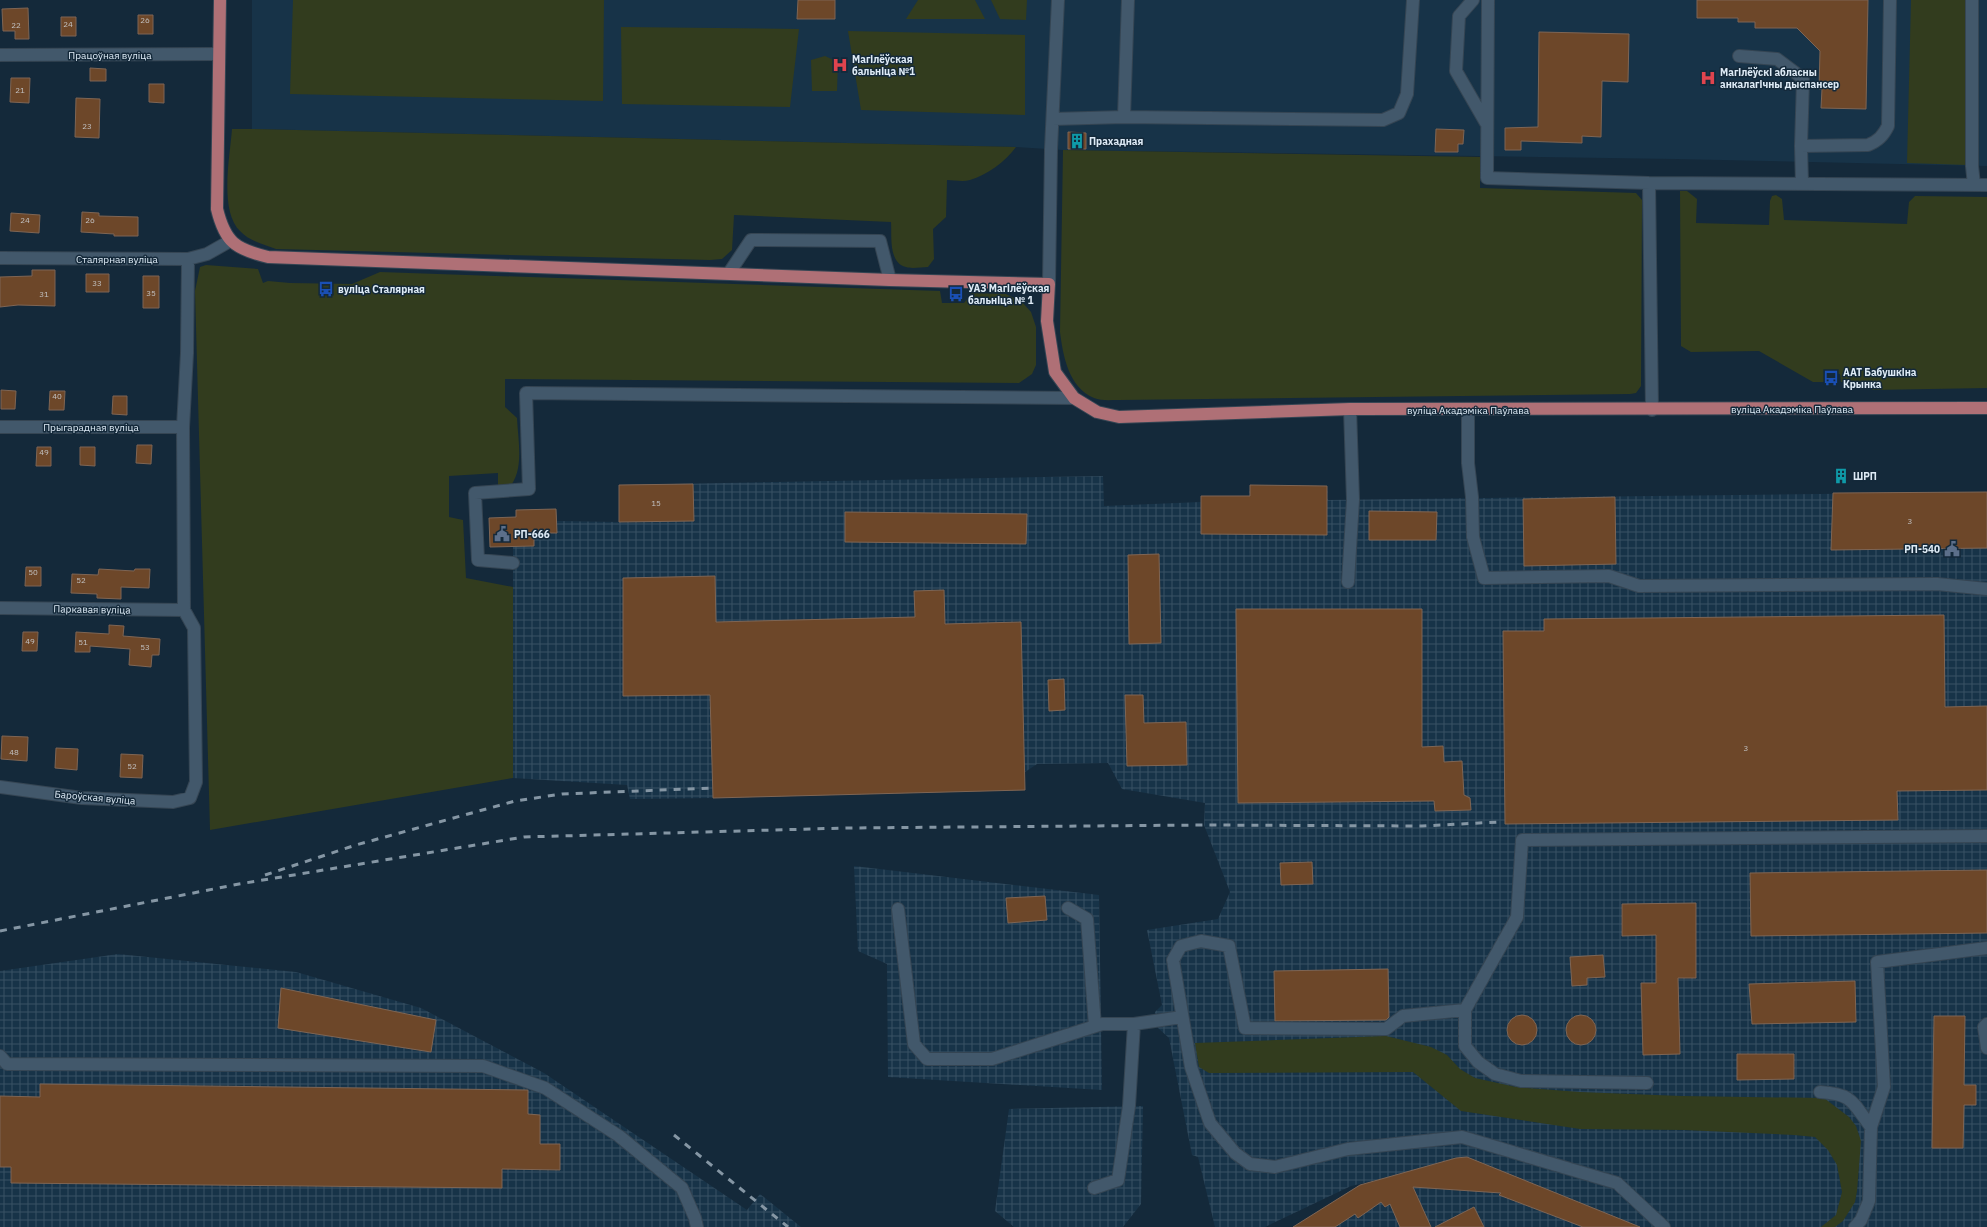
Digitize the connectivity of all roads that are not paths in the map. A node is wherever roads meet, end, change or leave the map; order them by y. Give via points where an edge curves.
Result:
1 (220, 0) edge
2 (1058, 0) edge
3 (1128, 0) edge
4 (1413, 0) edge
5 (1473, 0) edge
6 (1488, 0) edge
7 (1890, 0) edge
8 (1972, 0) edge
9 (219, 54) junction
10 (0, 55) edge
11 (1739, 56) dead end
12 (1124, 117) junction
13 (1053, 119) junction
14 (1487, 124) junction
15 (1801, 146) junction
16 (1649, 183) junction
17 (1802, 184) junction
18 (1974, 185) junction
19 (1987, 185) edge
20 (230, 241) junction
21 (0, 258) edge
22 (188, 259) junction
23 (730, 273) junction
24 (890, 280) junction
25 (1049, 284) junction
26 (1074, 398) junction
27 (1987, 408) edge
28 (1350, 410) junction
29 (1468, 410) junction
30 (1652, 410) junction
31 (0, 427) edge
32 (183, 427) junction
33 (513, 563) dead end
34 (1348, 582) dead end
35 (1987, 588) edge
36 (0, 608) edge
37 (184, 610) junction
38 (0, 787) edge
39 (1987, 836) edge
40 (1068, 908) dead end
41 (898, 909) dead end
42 (1987, 948) edge
43 (1465, 1010) junction
44 (1182, 1017) junction
45 (1134, 1024) junction
46 (1987, 1024) edge
47 (1095, 1026) junction
48 (1987, 1048) edge
49 (0, 1056) edge
50 (1647, 1083) dead end
51 (1820, 1092) dead end
52 (1871, 1127) junction
53 (1094, 1188) dead end
54 (697, 1227) edge
55 (1664, 1227) edge
56 (1855, 1227) edge

1 - 9 main road
2 - 13 street
3 - 12 street
4 - 12 street via 1407,94 1399,112 1383,120
5 - 14 street via 1459,16 1456,71
6 - 14 street
7 - 15 street via 1888,126 1884,136 1868,145
8 - 18 street
9 - 10 street, Працоўная вуліца
9 - 20 main road via 217,209 221,225
11 - 15 street via 1777,59 1801,77
12 - 13 street
13 - 25 street
14 - 16 street via 1487,178
15 - 17 street
16 - 17 street
16 - 30 street
17 - 18 street
18 - 19 street
20 - 22 street, Сталярная вуліца via 207,254
20 - 23 main road via 250,252 276,258
21 - 22 street, Сталярная вуліца
22 - 32 street
23 - 24 main road
23 - 24 street via 751,240 880,241
24 - 25 main road
25 - 26 main road, вуліца Акадэміка Паўлава via 1046,321 1055,372
26 - 28 main road, вуліца Акадэміка Паўлава via 1097,412 1118,417
26 - 33 street via 526,394 529,489 475,493 478,560
27 - 30 main road, вуліца Акадэміка Паўлава
28 - 29 main road, вуліца Акадэміка Паўлава
28 - 34 street via 1353,500
29 - 30 main road, вуліца Акадэміка Паўлава
29 - 35 street via 1468,463 1473,538 1484,578 1609,576 1639,586 1937,584
31 - 32 street, Прыгарадная вуліца
32 - 37 street
36 - 37 street, Паркавая вуліца
37 - 38 street, Бароўская вуліца via 194,628 196,782 190,798 173,802 82,798
39 - 43 street via 1522,840 1517,917
40 - 47 street via 1087,919
41 - 47 street via 914,1044 927,1059 992,1059
42 - 52 street via 1876,962 1884,1087
43 - 44 street via 1404,1016 1386,1029 1245,1028 1229,946 1201,941 1181,946 1173,960
43 - 50 street via 1465,1046 1478,1062 1495,1074 1521,1081
44 - 45 street
44 - 55 street via 1191,1067 1210,1123 1235,1153 1250,1164 1275,1168 1348,1149 1462,1137 1617,1183
45 - 47 street
45 - 53 street via 1129,1106 1118,1180
46 - 48 street via 1984,1027
49 - 54 street via 6,1064 483,1066 545,1088 619,1136 682,1188
51 - 52 street via 1835,1093 1849,1098
52 - 56 street via 1869,1201

